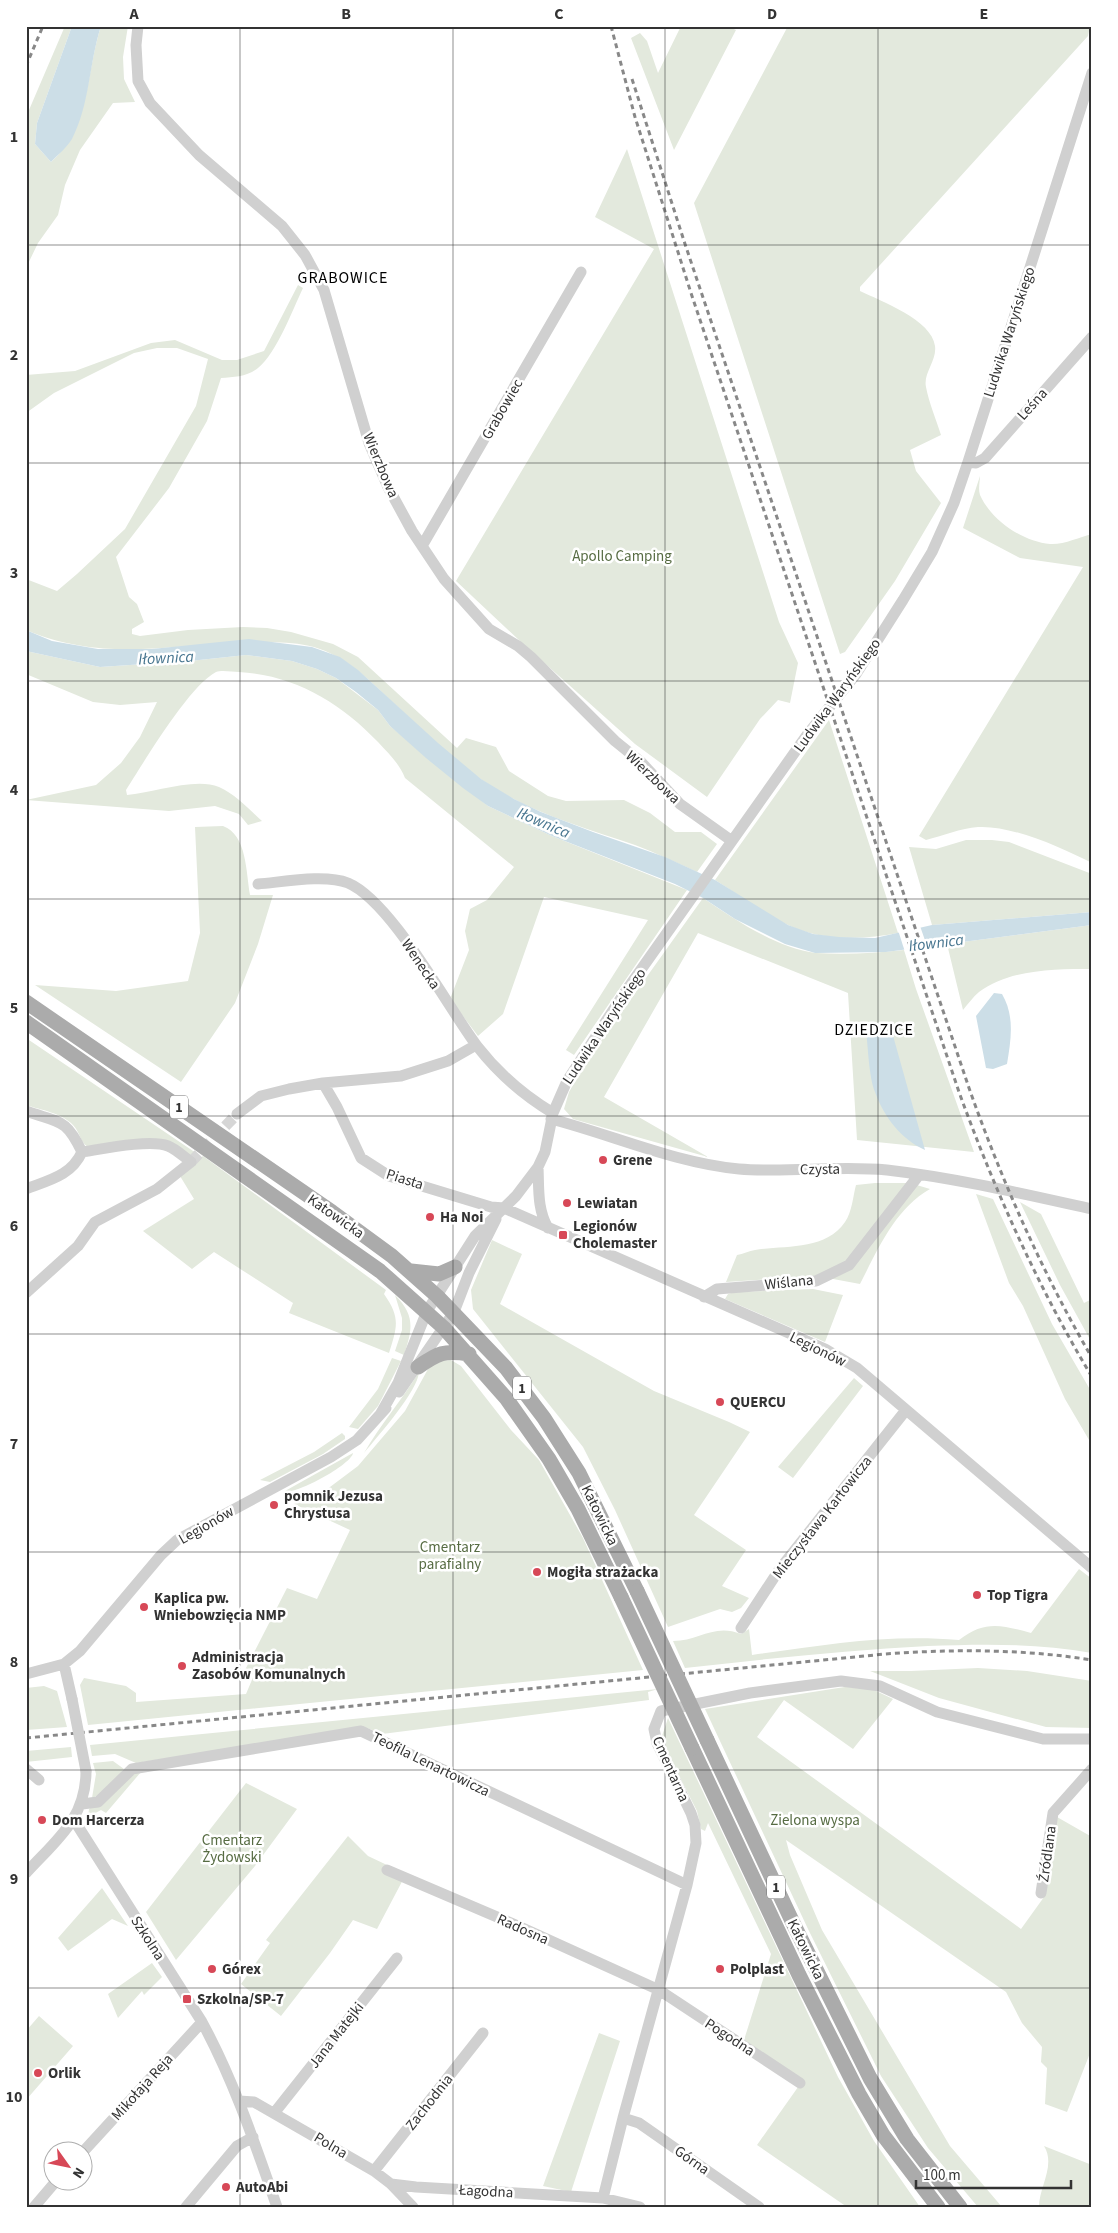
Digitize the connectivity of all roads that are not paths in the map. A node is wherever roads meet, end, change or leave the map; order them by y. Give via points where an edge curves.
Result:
1 (138, 26) edge
2 (1092, 73) edge
3 (581, 272) dead end
4 (1092, 337) edge
5 (968, 462) junction
6 (422, 546) junction
7 (732, 841) junction
8 (258, 884) dead end
9 (26, 1002) edge
10 (26, 1022) edge
11 (476, 1045) junction
12 (323, 1083) junction
13 (26, 1111) edge
14 (237, 1114) tunnel mouth
15 (552, 1116) junction
16 (82, 1152) junction
17 (538, 1167) junction
18 (919, 1175) junction
19 (26, 1189) edge
20 (1092, 1209) edge
21 (501, 1211) junction
22 (548, 1228) junction
23 (456, 1266) junction
24 (410, 1270) junction
25 (26, 1293) edge
26 (437, 1296) junction
27 (704, 1297) junction
28 (427, 1311) junction
29 (454, 1312) junction
30 (444, 1328) junction
31 (469, 1354) junction
32 (418, 1366) junction
33 (906, 1410) junction
34 (381, 1413) junction
35 (1092, 1568) edge
36 (741, 1628) dead end
37 (64, 1664) junction
38 (26, 1674) edge
39 (1092, 1739) edge
40 (26, 1769) edge
41 (1092, 1769) edge
42 (39, 1780) dead end
43 (82, 1804) junction
44 (74, 1820) junction
45 (387, 1870) dead end
46 (26, 1873) edge
47 (687, 1885) junction
48 (1041, 1893) dead end
49 (397, 1958) dead end
50 (659, 1990) junction
51 (202, 2022) junction
52 (483, 2033) dead end
53 (800, 2083) dead end
54 (239, 2101) junction
55 (275, 2112) junction
56 (623, 2118) junction
57 (253, 2138) junction
58 (92, 2141) edge
59 (374, 2171) junction
60 (391, 2184) junction
61 (48, 2190) edge
62 (604, 2198) junction
63 (34, 2207) edge
64 (186, 2207) edge
65 (277, 2207) edge
66 (413, 2207) edge
67 (640, 2207) edge
68 (759, 2207) edge
69 (938, 2207) edge
70 (960, 2207) edge

1 - 6 street, Wierzbowa via 138,81 150,104 199,155 282,226 305,255 324,290 369,443 388,487
2 - 5 street, Ludwika Waryńskiego
3 - 6 street, Grabowiec
4 - 5 street, Leśna via 985,458 976,463
5 - 7 street, Ludwika Waryńskiego via 932,552 903,600 850,681
6 - 7 street, Wierzbowa via 444,579 489,629 531,657 615,741 641,762 680,804
7 - 15 street, Ludwika Waryńskiego via 623,995 567,1082
8 - 11 street, Wenecka via 330,879 349,884 371,898 394,925
9 - 24 main road, Katowicka / 1 via 260,1162
10 - 28 main road, Katowicka / 1 via 351,1250
11 - 12 street via 448,1061 401,1076
11 - 15 street, Wenecka via 498,1071
12 - 14 street via 261,1096
12 - 21 street, Piasta via 338,1107 361,1158 374,1168 389,1176
13 - 16 street via 66,1125
15 - 17 street, Ludwika Waryńskiego via 545,1152
15 - 18 street, Czysta via 676,1156 731,1168 855,1168
16 - 19 street via 76,1165 59,1176
16 - 25 street via 158,1144 168,1146 191,1162 157,1189 95,1222 78,1246
17 - 21 street, Ludwika Waryńskiego
17 - 22 street via 540,1208
18 - 20 street, Czysta
18 - 27 street, Wiślana via 849,1265 816,1281 717,1289
21 - 22 street, Legionów
21 - 23 street, Legionów via 474,1236
21 - 29 street, Legionów via 469,1273
22 - 27 street, Legionów
23 - 24 main road via 439,1274
23 - 26 street, Legionów
24 - 26 main road, Katowicka / 1
26 - 28 street, Legionów
26 - 29 main road, Katowicka / 1
27 - 33 street, Legionów via 825,1349 857,1368
28 - 30 main road, Katowicka / 1
28 - 34 street, Legionów via 401,1376
29 - 30 street, Legionów
29 - 70 main road, Katowicka / 1, bridge via 521,1387 564,1448 591,1496 870,2078 907,2139
30 - 31 main road, Katowicka / 1
30 - 32 street, Legionów
31 - 32 main road via 437,1353
31 - 69 main road, Katowicka / 1, bridge via 506,1398 558,1473 578,1509 799,1975 859,2094 883,2134
32 - 34 street, Legionów
33 - 35 street, Legionów
33 - 36 street, Mieczysława Karłowicza via 779,1570
34 - 37 street, Legionów via 357,1440 331,1457 177,1540 80,1651
37 - 38 street, Legionów
37 - 43 street, bridge via 86,1771
39 - 47 street, Cmentarna via 1043,1739 936,1712 880,1686 841,1681 742,1694 661,1711 654,1729 657,1743 695,1825 696,1843
40 - 42 street
41 - 48 street, Źródlana via 1053,1813
43 - 44 street
43 - 47 street, Teofila Lenartowicza via 98,1802 132,1769 361,1731
44 - 46 street
44 - 51 street, Szkolna
45 - 50 street, Radosna
47 - 50 street, Cmentarna
49 - 55 street, Jana Matejki
50 - 53 street, Pogodna
50 - 56 street, Cmentarna
51 - 54 street, Szkolna
51 - 58 street, Mikołaja Reja
52 - 59 street, Zachodnia
54 - 55 street, Polna via 254,2102
54 - 57 street, Szkolna
55 - 59 street, Polna
56 - 62 street, Cmentarna
56 - 68 street, Górna via 639,2123
57 - 64 street via 237,2146
57 - 65 street, Szkolna
59 - 60 street, Polna
60 - 62 street, Łagodna
60 - 66 street, Polna
61 - 63 street
62 - 67 street, Łagodna

